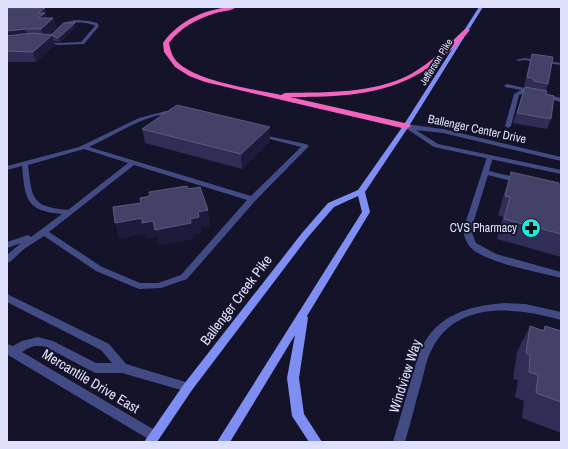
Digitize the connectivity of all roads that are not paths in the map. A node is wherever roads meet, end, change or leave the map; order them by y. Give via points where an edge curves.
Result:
1 (234, 7) edge
2 (481, 7) edge
3 (467, 30) junction
4 (40, 41) edge
5 (46, 41) junction
6 (518, 60) dead end
7 (561, 64) edge
8 (507, 86) dead end
9 (251, 92) junction
10 (561, 96) edge
11 (561, 100) edge
12 (185, 116) edge
13 (406, 126) junction
14 (508, 126) dead end
15 (253, 133) edge
16 (84, 147) junction
17 (490, 157) junction
18 (561, 159) edge
19 (133, 162) junction
20 (25, 164) junction
21 (7, 168) edge
22 (485, 172) junction
23 (561, 172) edge
24 (530, 183) edge
25 (361, 192) junction
26 (252, 199) junction
27 (69, 212) junction
28 (44, 232) junction
29 (7, 245) edge
30 (7, 260) edge
31 (561, 276) edge
32 (7, 298) edge
33 (304, 315) junction
34 (561, 316) edge
35 (9, 352) edge
36 (122, 368) junction
37 (188, 387) junction
38 (152, 439) edge
39 (223, 442) edge
40 (316, 442) edge
41 (399, 442) edge

1 - 9 highway via 202,16 178,28 166,43 167,51 171,60 193,75
2 - 3 main road, Jefferson Pike
3 - 9 highway via 428,66 400,81 339,94
3 - 13 main road, Jefferson Pike
4 - 5 street
5 - 5 street via 65,23 92,22 97,26 82,43 57,44
6 - 7 street
8 - 10 street
9 - 13 highway
11 - 14 street via 528,93 516,94
12 - 16 street via 170,112 150,115
13 - 17 street, Ballenger Center Drive via 436,146
13 - 18 street, Ballenger Center Drive via 443,131
13 - 25 main road
15 - 26 street via 306,146
16 - 19 street
16 - 20 street
17 - 22 street
17 - 23 street, Ballenger Center Drive
19 - 26 street
19 - 27 street
20 - 21 street
20 - 27 street via 29,197 33,204 43,209
22 - 24 street
22 - 31 street via 467,230 468,237 475,246 497,257
25 - 33 main road via 366,212
25 - 37 main road, Ballenger Creek Pike via 332,204 305,235
26 - 28 street via 184,277 158,286 139,286 100,268
27 - 28 street
28 - 29 street
28 - 30 street
32 - 36 street via 105,347
33 - 39 main road
33 - 40 main road via 293,378 298,416
34 - 41 street, Windview Way via 527,308 495,307 462,315 444,325 425,349
35 - 36 street, Mercantile Drive East via 38,341 95,368
35 - 38 street, Mercantile Drive East
36 - 37 street, Mercantile Drive East
37 - 38 main road, Ballenger Creek Pike

